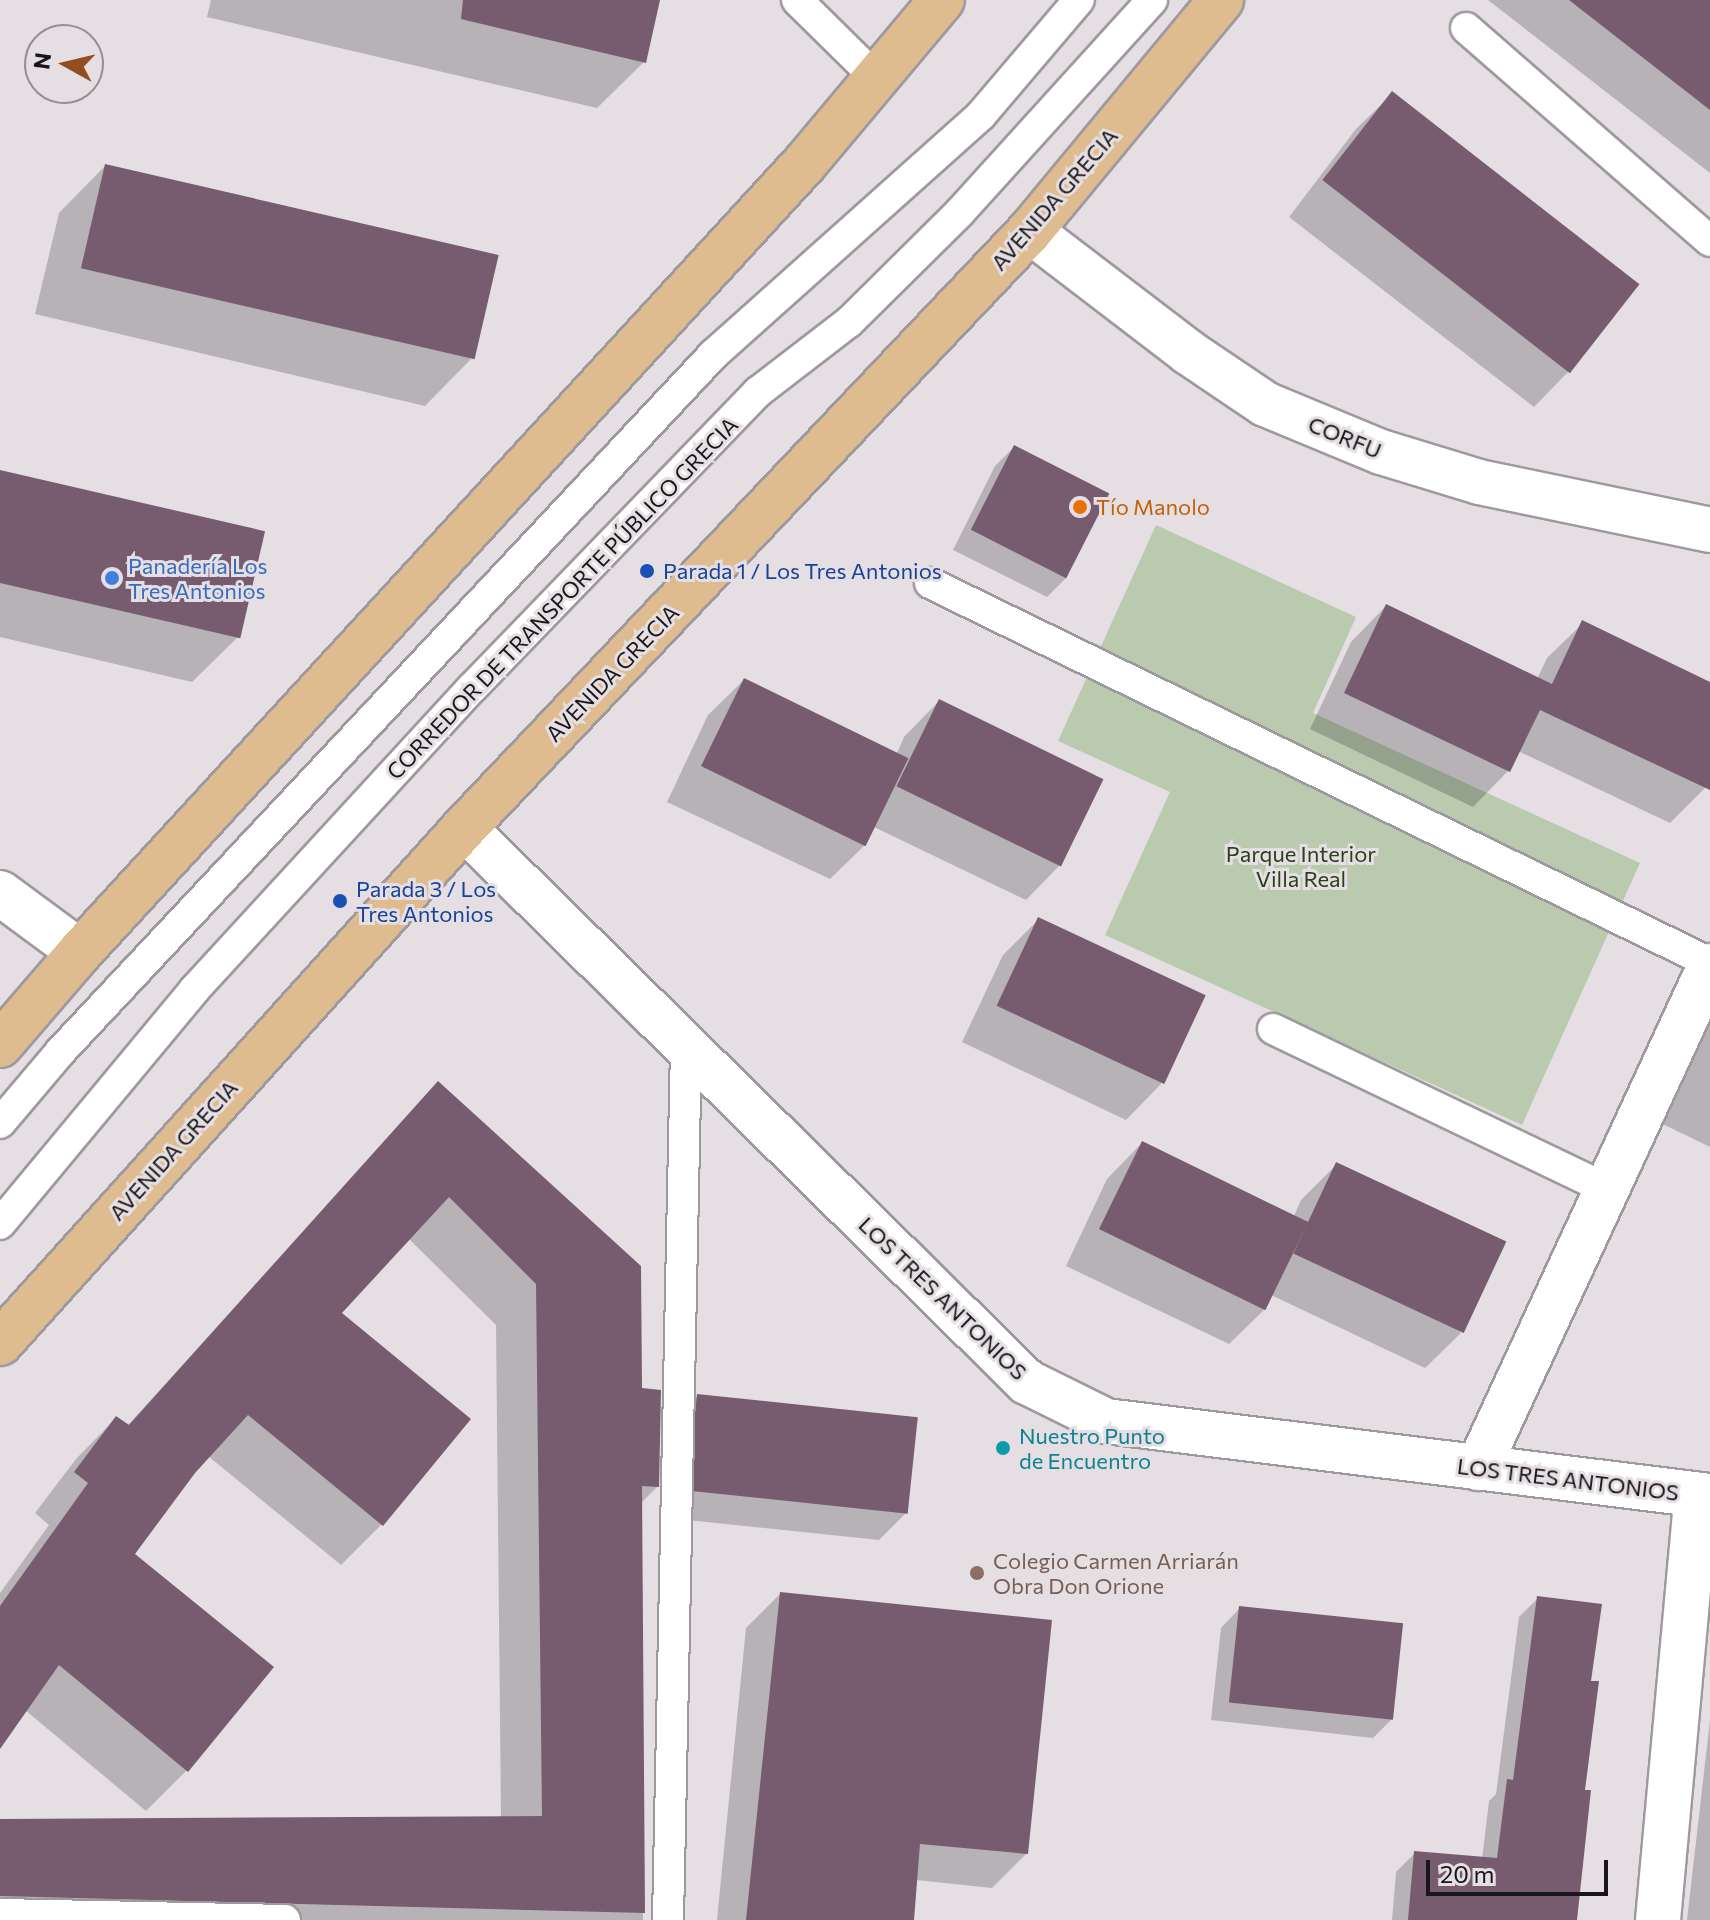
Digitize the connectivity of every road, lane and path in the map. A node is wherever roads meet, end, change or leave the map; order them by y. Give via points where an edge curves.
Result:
1 (797, 0) edge
2 (942, 0) edge
3 (1079, 0) edge
4 (1152, 0) edge
5 (1221, 0) edge
6 (1466, 28) dead end
7 (878, 80) junction
8 (1030, 231) junction
9 (1710, 241) edge
10 (1710, 530) edge
11 (930, 583) dead end
12 (464, 828) junction
13 (0, 893) edge
14 (80, 952) junction
15 (1710, 964) edge
16 (1273, 1029) dead end
17 (0, 1045) edge
18 (686, 1047) junction
19 (0, 1123) edge
20 (1607, 1189) junction
21 (0, 1224) edge
22 (0, 1343) edge
23 (1478, 1468) junction
24 (1703, 1496) edge
25 (0, 1914) edge
26 (285, 1920) edge
27 (668, 1920) edge
28 (1658, 1920) edge

1 - 7 lane
2 - 7 main road
3 - 19 lane via 981,115 714,354 61,1051
4 - 21 lane, CORREDOR DE TRANSPORTE PÚBLICO GRECIA via 960,212 849,322 758,392 472,688 194,990
5 - 8 main road, AVENIDA GRECIA
6 - 9 lane
7 - 14 main road
8 - 10 street, CORFU via 1265,404 1381,452 1479,482
8 - 12 main road, AVENIDA GRECIA
11 - 15 lane
12 - 18 street, LOS TRES ANTONIOS
12 - 22 main road, AVENIDA GRECIA
13 - 14 street
14 - 17 main road
15 - 20 street
16 - 20 lane
18 - 23 street, LOS TRES ANTONIOS via 1027,1382 1106,1421
18 - 27 lane
20 - 23 street
23 - 24 street, LOS TRES ANTONIOS
24 - 28 street
25 - 26 lane

